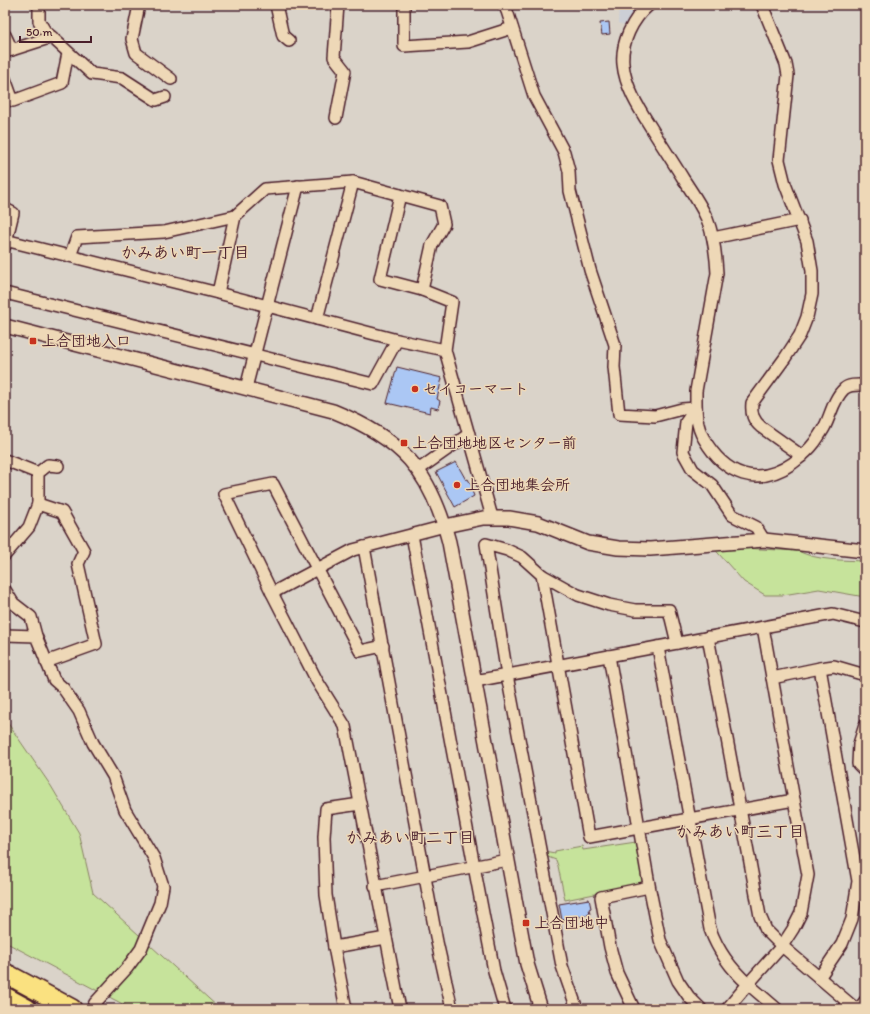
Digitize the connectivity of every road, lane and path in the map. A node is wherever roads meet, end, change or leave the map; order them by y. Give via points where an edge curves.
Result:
1 (39, 5) edge
2 (139, 5) edge
3 (276, 5) edge
4 (338, 5) edge
5 (404, 5) edge
6 (504, 5) edge
7 (649, 5) edge
8 (762, 5) edge
9 (512, 28) junction
10 (5, 36) edge
11 (52, 37) junction
12 (289, 41) dead end
13 (8, 51) edge
14 (68, 53) junction
15 (5, 79) edge
16 (171, 79) dead end
17 (165, 97) dead end
18 (336, 118) dead end
19 (353, 182) junction
20 (298, 186) junction
21 (400, 195) junction
22 (5, 209) edge
23 (236, 216) junction
24 (800, 220) junction
25 (713, 238) junction
26 (6, 242) edge
27 (70, 256) junction
28 (422, 290) junction
29 (5, 292) edge
30 (218, 293) junction
31 (267, 306) junction
32 (317, 319) junction
33 (5, 326) edge
34 (397, 340) junction
35 (445, 350) junction
36 (254, 355) junction
37 (865, 385) edge
38 (246, 388) junction
39 (696, 408) junction
40 (469, 434) junction
41 (802, 456) junction
42 (5, 460) edge
43 (58, 466) dead end
44 (418, 470) junction
45 (38, 473) junction
46 (38, 504) junction
47 (492, 517) junction
48 (445, 526) junction
49 (412, 534) junction
50 (764, 540) junction
51 (364, 547) junction
52 (865, 551) edge
53 (5, 555) edge
54 (317, 570) junction
55 (542, 575) junction
56 (5, 590) edge
57 (272, 593) junction
58 (865, 622) edge
59 (763, 627) junction
60 (5, 635) edge
61 (36, 636) junction
62 (708, 637) junction
63 (677, 643) junction
64 (383, 646) junction
65 (658, 647) junction
66 (609, 656) junction
67 (46, 662) junction
68 (558, 665) junction
69 (820, 668) junction
70 (508, 675) junction
71 (865, 675) edge
72 (772, 678) junction
73 (475, 681) junction
74 (865, 725) edge
75 (865, 771) edge
76 (794, 800) junction
77 (360, 804) junction
78 (740, 810) junction
79 (690, 819) junction
80 (639, 828) junction
81 (507, 860) junction
82 (474, 866) junction
83 (425, 876) junction
84 (375, 886) junction
85 (649, 887) junction
86 (861, 887) edge
87 (386, 938) junction
88 (782, 946) junction
89 (334, 947) junction
90 (5, 973) edge
91 (819, 978) junction
92 (748, 984) junction
93 (5, 997) edge
94 (865, 1002) edge
95 (27, 1009) edge
96 (72, 1009) edge
97 (92, 1009) edge
98 (346, 1009) edge
99 (400, 1009) edge
100 (452, 1009) edge
101 (505, 1009) edge
102 (541, 1009) edge
103 (577, 1009) edge
104 (634, 1009) edge
105 (701, 1009) edge
106 (727, 1009) edge
107 (777, 1009) edge
108 (856, 1009) edge
109 (859, 1009) edge

1 - 11 street via 39,21
2 - 16 street via 132,39 136,53
3 - 12 street via 283,36
4 - 18 street via 334,56 345,71
5 - 9 street via 404,46 468,42
6 - 9 street
7 - 25 street via 637,16 625,45 623,64 626,78 643,115 707,219
8 - 24 street via 788,75 779,160 785,184
9 - 39 street via 534,96 564,152 570,171 570,191 590,270 615,345 614,367 619,414 655,416
10 - 13 street
11 - 13 street
11 - 14 street
14 - 15 street via 62,83 12,100
14 - 17 street via 92,74 122,78 156,100
19 - 20 street
19 - 21 street
19 - 32 street
20 - 23 street via 264,189
20 - 31 street
21 - 28 street via 380,279
21 - 28 street via 440,206 444,224 432,245
22 - 26 street via 13,213
23 - 27 street via 164,232 77,237
23 - 30 street
24 - 25 street
24 - 41 street via 807,241 812,271 812,294 807,317 793,346 752,403 751,411 761,427
25 - 39 street via 717,273 696,391
26 - 27 street
27 - 30 street
28 - 35 street via 452,302
29 - 36 street
30 - 31 street
31 - 32 street
31 - 36 street
32 - 34 street
33 - 38 street
34 - 35 street
34 - 36 street via 373,384
35 - 40 street
36 - 38 street
37 - 41 street via 847,386 843,390 825,428
38 - 44 street via 318,406 350,418 389,440
39 - 41 street via 697,422 710,449 730,467 742,473 753,476 776,473
39 - 50 street via 686,422 683,452 693,470 712,485 732,515 756,527
40 - 44 street
40 - 47 street
42 - 45 street
43 - 45 street via 48,465
44 - 48 street via 430,490
45 - 46 street
46 - 53 street via 29,527
46 - 67 street via 62,512 84,551 78,564 96,644
47 - 48 street
47 - 50 street via 523,519 588,543 618,548 650,549
48 - 49 street
48 - 73 street
49 - 51 street
49 - 82 street
50 - 52 street
51 - 54 street via 353,550
51 - 64 street
54 - 57 street
54 - 57 street via 274,484 224,494
54 - 64 street via 360,650
55 - 63 street via 578,595 609,605 635,610 669,610
55 - 68 street
55 - 70 street via 522,557 486,544
56 - 61 street via 13,603 31,617
57 - 77 street via 317,681 345,726
58 - 59 street via 833,614
59 - 62 street
59 - 72 street
60 - 61 street
61 - 67 street
62 - 63 street
62 - 78 street
63 - 65 street
64 - 83 street
65 - 66 street
65 - 79 street
66 - 68 street
66 - 80 street
67 - 97 street via 54,680 64,688 79,711 93,743 113,776 125,810 154,858 164,886 160,903 141,949
68 - 70 street
68 - 80 street via 589,837
69 - 71 street via 834,666
69 - 72 street
69 - 86 street
70 - 73 street
70 - 103 street via 562,966
72 - 76 street
73 - 81 street
74 - 75 street via 859,744 858,764
76 - 78 street
76 - 88 street via 808,875 801,913
77 - 84 street
77 - 89 street via 326,809 326,895
78 - 79 street
78 - 88 street via 760,916 766,930
79 - 80 street
79 - 92 street via 715,944 735,972
80 - 85 street
81 - 82 street
81 - 102 street via 527,964
82 - 83 street
82 - 101 street via 494,971
83 - 84 street
83 - 100 street
84 - 87 street
85 - 104 street via 601,897 617,973
85 - 105 street via 660,940 678,981
86 - 91 street via 842,944
87 - 89 street
87 - 99 street
88 - 91 street
88 - 92 street
89 - 98 street
90 - 96 highway
91 - 108 street
92 - 106 street
92 - 107 street
93 - 95 highway
94 - 109 street

